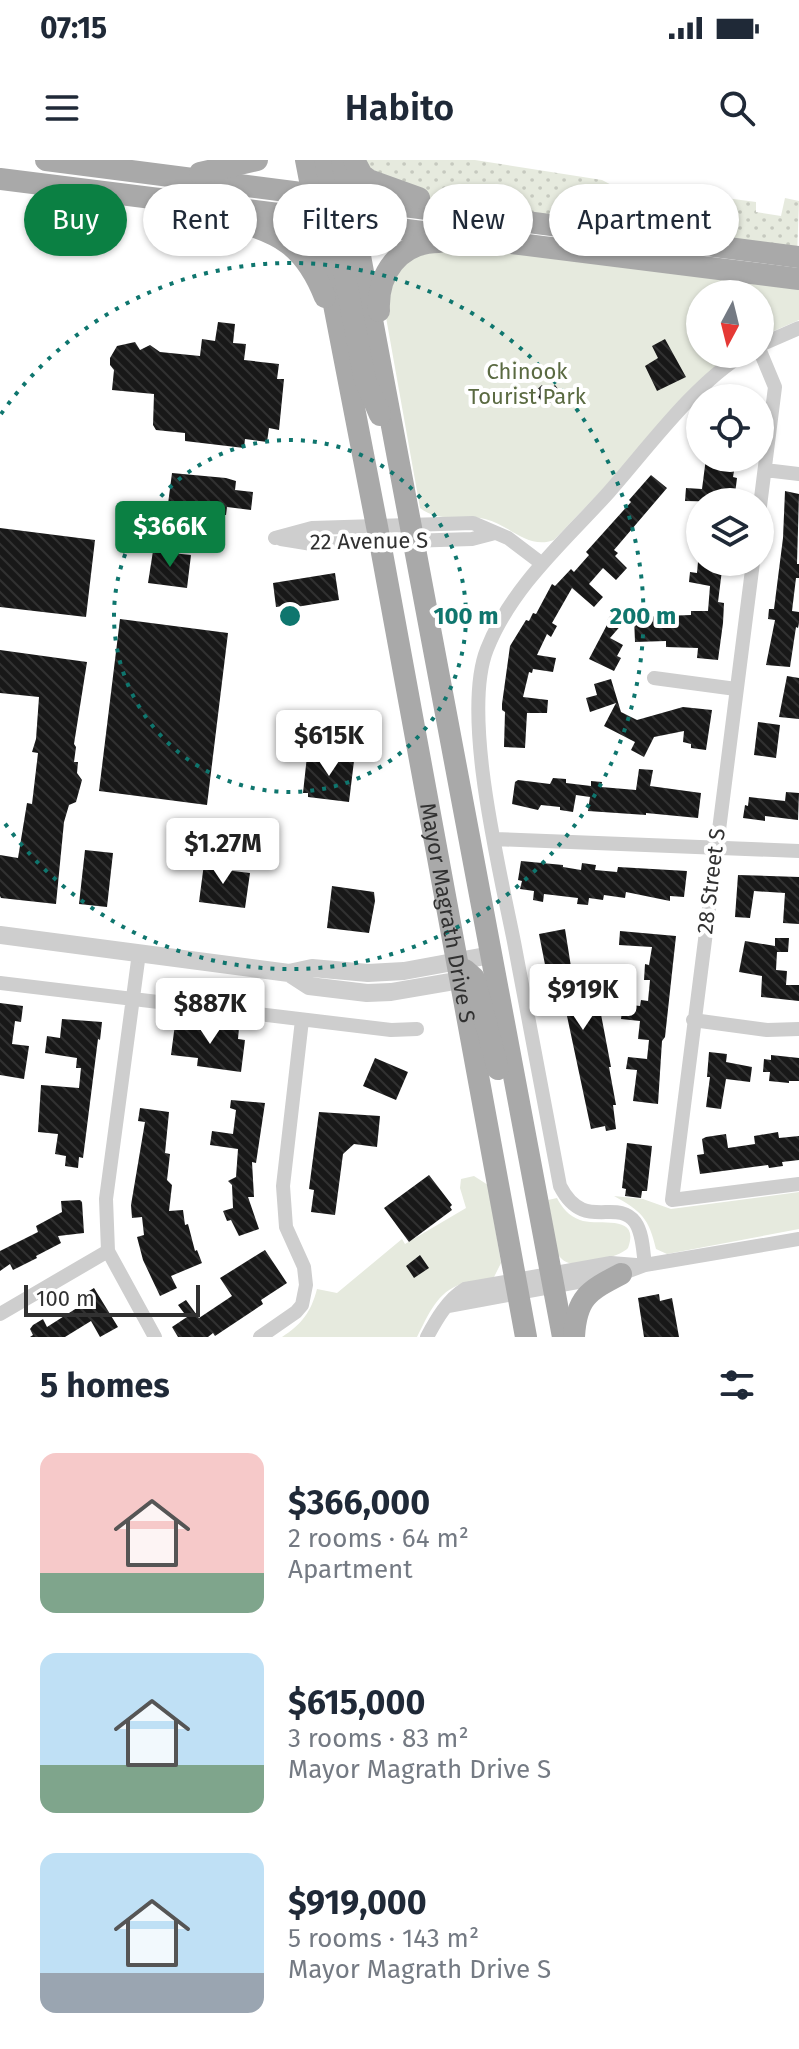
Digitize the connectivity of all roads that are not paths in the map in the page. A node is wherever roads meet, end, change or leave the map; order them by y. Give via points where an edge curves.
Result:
1 (46, 160) edge
2 (257, 160) edge
3 (306, 160) edge
4 (325, 160) edge
5 (342, 160) edge
6 (354, 160) edge
7 (177, 177) junction
8 (0, 179) edge
9 (25, 182) junction
10 (324, 184) edge
11 (330, 184) edge
12 (336, 184) edge
13 (273, 189) edge
14 (407, 206) edge
15 (273, 214) edge
16 (549, 224) edge
17 (549, 224) edge
18 (423, 243) edge
19 (533, 245) edge
20 (739, 253) edge
21 (340, 256) edge
22 (342, 256) edge
23 (345, 256) edge
24 (798, 262) edge
25 (799, 328) edge
26 (774, 339) edge
27 (723, 368) edge
28 (357, 422) junction
29 (391, 425) junction
30 (397, 453) junction
31 (774, 471) edge
32 (799, 474) edge
33 (412, 532) junction
34 (378, 533) junction
35 (541, 563) junction
36 (751, 576) edge
37 (654, 678) dead end
38 (736, 689) junction
39 (494, 839) junction
40 (716, 847) junction
41 (799, 851) edge
42 (0, 935) edge
43 (139, 953) junction
44 (475, 970) junction
45 (0, 983) edge
46 (134, 999) junction
47 (302, 1020) junction
48 (693, 1020) junction
49 (417, 1029) dead end
50 (799, 1029) edge
51 (799, 1184) edge
52 (799, 1239) edge
53 (108, 1251) junction
54 (645, 1265) junction
55 (621, 1274) junction
56 (552, 1281) junction
57 (517, 1288) junction
58 (0, 1314) edge
59 (155, 1337) edge
60 (260, 1337) edge
61 (427, 1337) edge
62 (526, 1337) edge
63 (563, 1337) edge
64 (574, 1337) edge

1 - 7 main road
2 - 7 main road
3 - 10 main road, Mayor Magrath Drive S
4 - 11 main road
5 - 12 main road, Mayor Magrath Drive S
6 - 17 main road via 369,180 419,199
7 - 13 main road
8 - 9 main road
9 - 15 main road
9 - 28 main road via 245,223 292,244 318,279 327,303
14 - 16 main road
18 - 29 main road via 403,252 383,278 379,293
19 - 24 main road
20 - 24 main road
21 - 28 main road, Mayor Magrath Drive S
22 - 30 main road via 365,380
23 - 29 main road, Mayor Magrath Drive S
25 - 26 street
27 - 35 street
28 - 34 main road, Mayor Magrath Drive S
29 - 30 main road, Mayor Magrath Drive S
30 - 33 main road, Mayor Magrath Drive S
31 - 32 street
33 - 34 street, 22 Avenue S
33 - 35 street, 22 Avenue S via 472,539 495,533
33 - 44 main road, Mayor Magrath Drive S
34 - 34 street, 22 Avenue S via 312,528 275,538 312,544
34 - 44 main road, Mayor Magrath Drive S
35 - 39 street via 503,615 486,651 478,687
36 - 38 street, 28 Street S
37 - 38 street
38 - 40 street, 28 Street S
39 - 40 street
39 - 54 street via 560,1186 581,1210 631,1218
40 - 41 street
40 - 48 street, 28 Street S
42 - 43 street
43 - 44 street via 289,973 312,968
43 - 46 street
44 - 56 main road, Mayor Magrath Drive S via 534,1182
44 - 57 main road, Mayor Magrath Drive S
45 - 46 street
46 - 47 street
46 - 53 street via 106,1199
47 - 49 street
47 - 60 street via 283,1186 286,1227 306,1285 296,1312
48 - 50 street
48 - 51 street, 28 Street S via 672,1200
52 - 54 street
53 - 58 street
53 - 59 street
54 - 55 street
54 - 56 street via 611,1263
55 - 56 street
55 - 64 main road via 594,1288 580,1303
56 - 57 street
56 - 63 main road, Mayor Magrath Drive S
57 - 61 street via 457,1293
57 - 62 main road, Mayor Magrath Drive S

